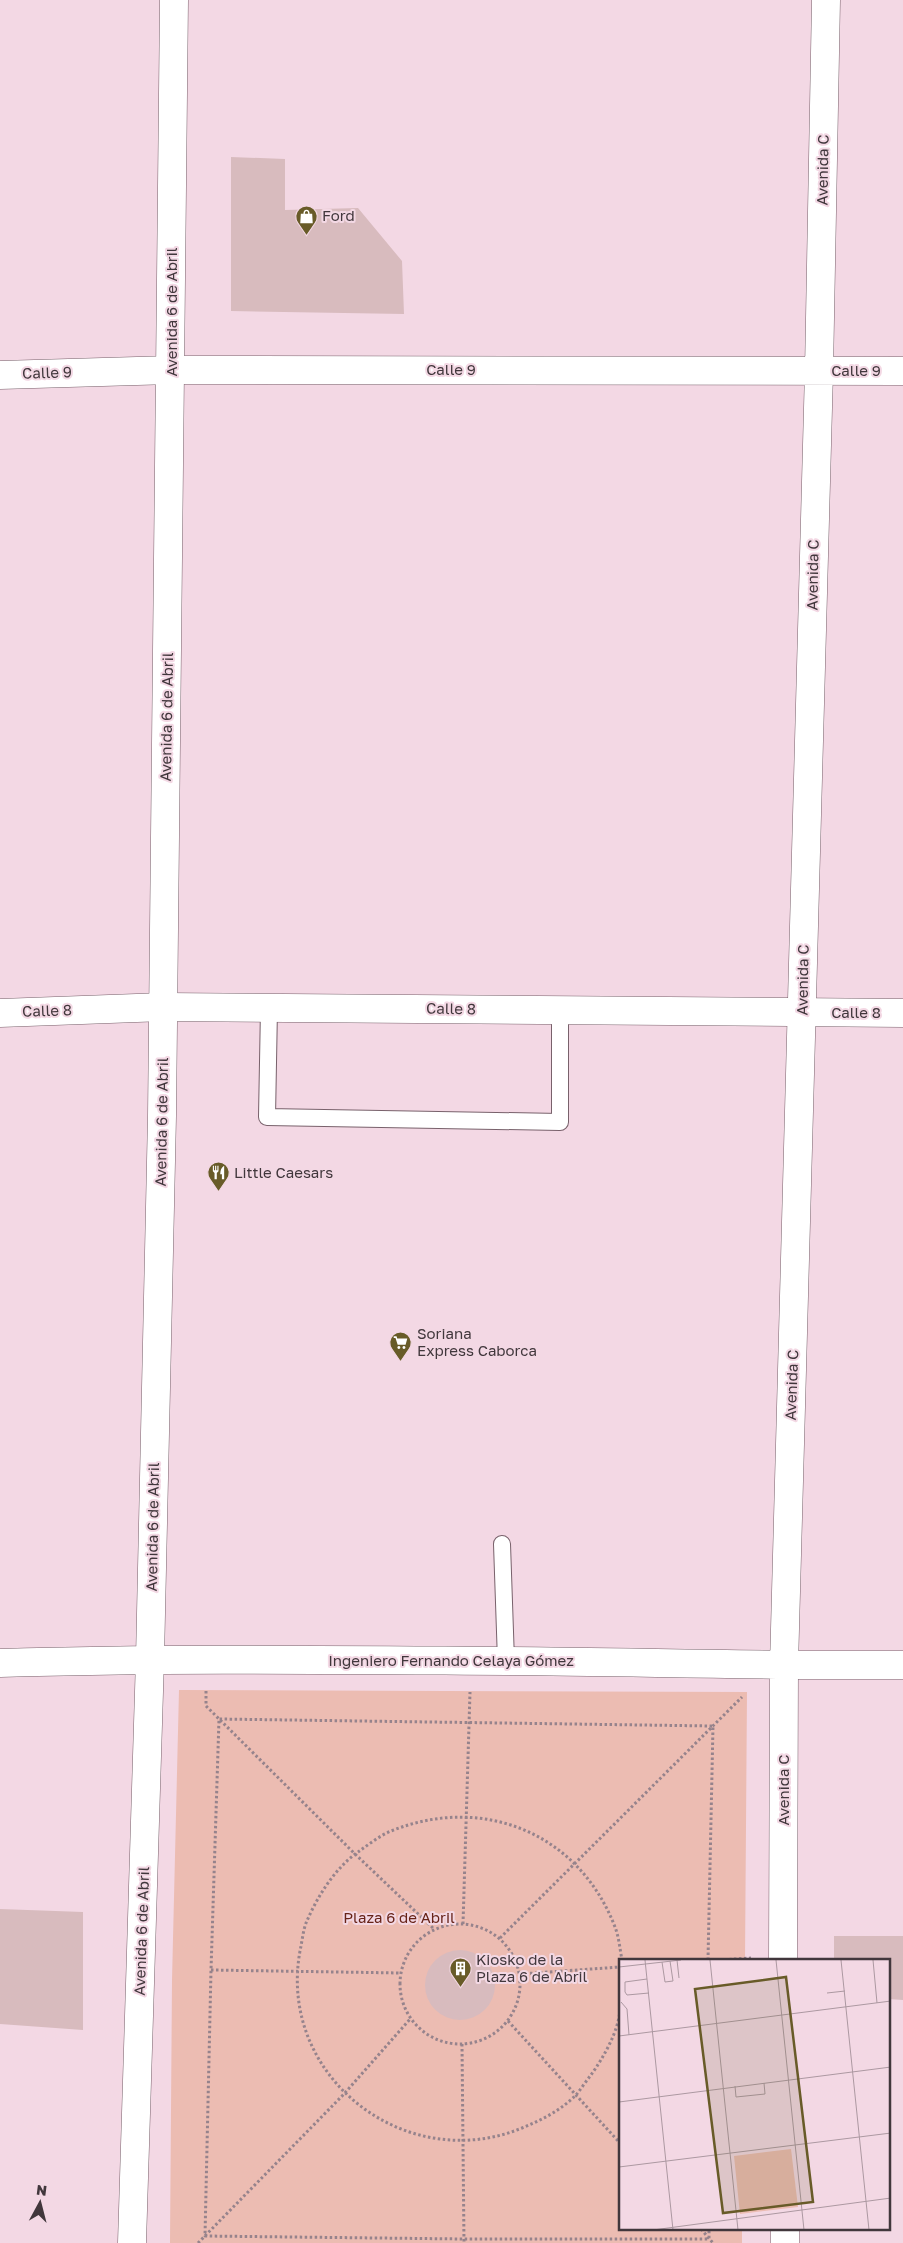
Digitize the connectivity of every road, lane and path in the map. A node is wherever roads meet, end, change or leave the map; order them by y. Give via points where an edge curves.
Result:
1 (174, 0) edge
2 (826, 0) edge
3 (171, 370) junction
4 (819, 371) junction
5 (903, 371) edge
6 (0, 375) edge
7 (164, 1007) junction
8 (269, 1008) junction
9 (560, 1010) junction
10 (0, 1012) edge
11 (802, 1013) junction
12 (903, 1013) edge
13 (502, 1544) dead end
14 (150, 1659) junction
15 (506, 1661) junction
16 (472, 1662) junction
17 (0, 1663) edge
18 (903, 1665) edge
19 (784, 1666) junction
20 (747, 1692) dead end
21 (206, 1706) dead end
22 (219, 1719) junction
23 (469, 1723) junction
24 (713, 1726) junction
25 (466, 1816) junction
26 (354, 1854) junction
27 (575, 1863) junction
28 (463, 1924) junction
29 (434, 1929) junction
30 (500, 1938) junction
31 (622, 1959) edge
32 (708, 1959) edge
33 (783, 1959) edge
34 (619, 1967) edge
35 (211, 1970) junction
36 (297, 1971) junction
37 (401, 1973) junction
38 (520, 1974) junction
39 (619, 2012) edge
40 (411, 2018) junction
41 (508, 2021) junction
42 (462, 2044) junction
43 (344, 2094) junction
44 (576, 2094) junction
45 (463, 2142) junction
46 (619, 2142) edge
47 (701, 2230) edge
48 (709, 2230) edge
49 (785, 2230) edge
50 (205, 2236) junction
51 (709, 2239) junction
52 (464, 2241) edge
53 (132, 2243) edge
54 (198, 2243) edge
55 (713, 2243) edge
56 (785, 2243) edge

1 - 3 street, Avenida 6 de Abril
2 - 4 street, Avenida C
3 - 4 street, Calle 9
3 - 6 street, Calle 9
3 - 7 street, Avenida 6 de Abril
4 - 5 street, Calle 9
4 - 11 street, Avenida C
7 - 8 street, Calle 8
7 - 10 street, Calle 8
7 - 14 street, Avenida 6 de Abril
8 - 9 street, Calle 8
8 - 9 lane via 267,1117 560,1122
9 - 11 street, Calle 8
11 - 12 street, Calle 8
11 - 19 street, Avenida C
13 - 15 lane
14 - 16 street, Ingeniero Fernando Celaya Gómez
14 - 17 street, Ingeniero Fernando Celaya Gómez
14 - 53 street, Avenida 6 de Abril
15 - 16 street, Ingeniero Fernando Celaya Gómez
15 - 19 street, Ingeniero Fernando Celaya Gómez
16 - 23 path
18 - 19 street, Ingeniero Fernando Celaya Gómez
19 - 33 street, Avenida C
20 - 24 path
21 - 22 path
22 - 23 path
22 - 26 path
22 - 35 path
23 - 24 path
23 - 25 path
24 - 27 path
24 - 32 path
25 - 26 path via 426,1819 388,1832
25 - 27 path via 506,1822 543,1838
25 - 28 path
26 - 29 path
26 - 36 path via 325,1886 306,1924
27 - 30 path
27 - 31 path via 600,1894 616,1929
28 - 29 path
28 - 30 path via 476,1926
29 - 37 path via 412,1947
30 - 38 path via 509,1949
34 - 38 path
35 - 36 path
35 - 50 path
36 - 37 path
36 - 43 path via 300,2013 316,2056
37 - 40 path via 401,1997
38 - 41 path via 516,2007
39 - 44 path via 604,2057
40 - 42 path via 424,2033 442,2042
40 - 43 path
41 - 42 path via 480,2041
41 - 44 path
42 - 45 path
43 - 45 path via 378,2120 419,2137
43 - 50 path
44 - 45 path via 543,2120 505,2136
44 - 46 path
45 - 52 path
47 - 51 path
48 - 51 path
49 - 56 street
50 - 52 path
50 - 54 path
51 - 52 path
51 - 55 path

